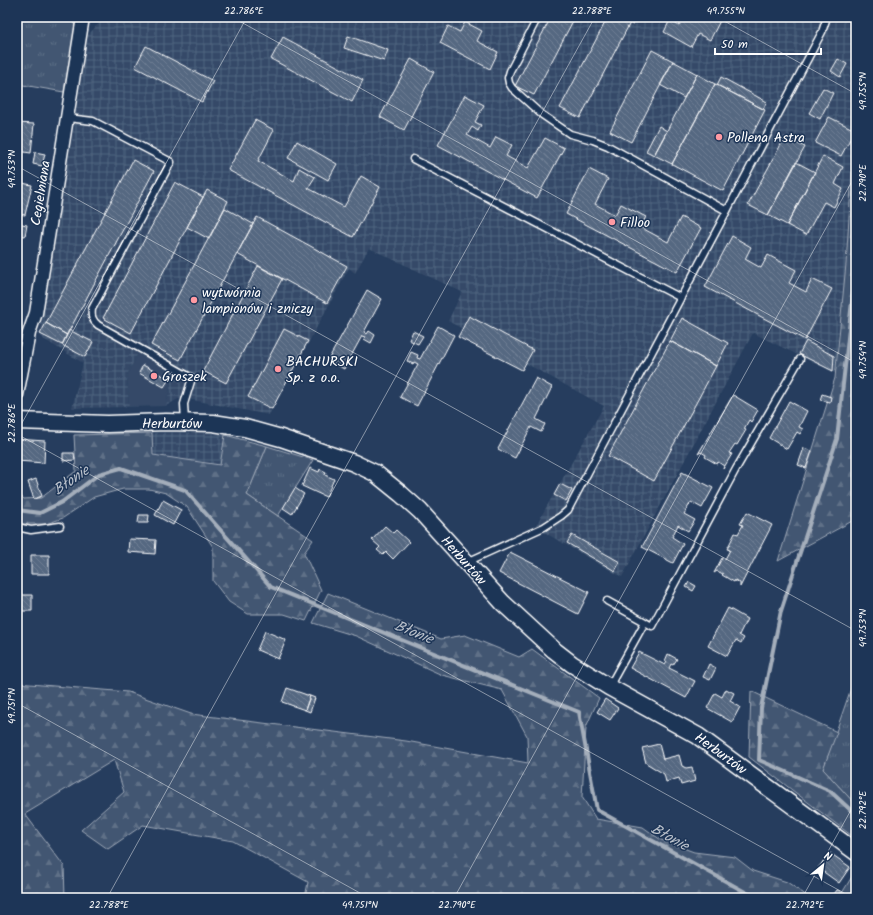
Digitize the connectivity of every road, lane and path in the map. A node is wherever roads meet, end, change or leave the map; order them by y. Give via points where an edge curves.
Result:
1 (83, 17) edge
2 (538, 17) edge
3 (827, 17) edge
4 (68, 118) junction
5 (413, 159) dead end
6 (727, 211) junction
7 (681, 298) junction
8 (800, 359) dead end
9 (17, 395) edge
10 (17, 421) edge
11 (185, 422) junction
12 (60, 526) dead end
13 (17, 527) edge
14 (466, 563) junction
15 (608, 601) dead end
16 (645, 622) junction
17 (609, 686) junction
18 (856, 852) edge

1 - 4 street, Cegielniana
2 - 6 lane via 508,78 516,92 540,114 570,134 608,146
3 - 6 lane via 822,32
4 - 9 street, Cegielniana via 36,313 29,333
4 - 11 lane via 93,121 171,162 91,315 98,325 192,378 184,404
5 - 7 lane
6 - 7 lane
7 - 14 lane via 568,510 544,527
8 - 16 lane via 736,470 652,626
10 - 11 street, Herburtów via 108,424
11 - 14 street, Herburtów via 245,428 354,463 396,489 420,511
12 - 13 lane via 31,530
14 - 17 street, Herburtów via 540,638 572,664
15 - 16 lane
16 - 17 lane
17 - 18 street, Herburtów via 698,736

